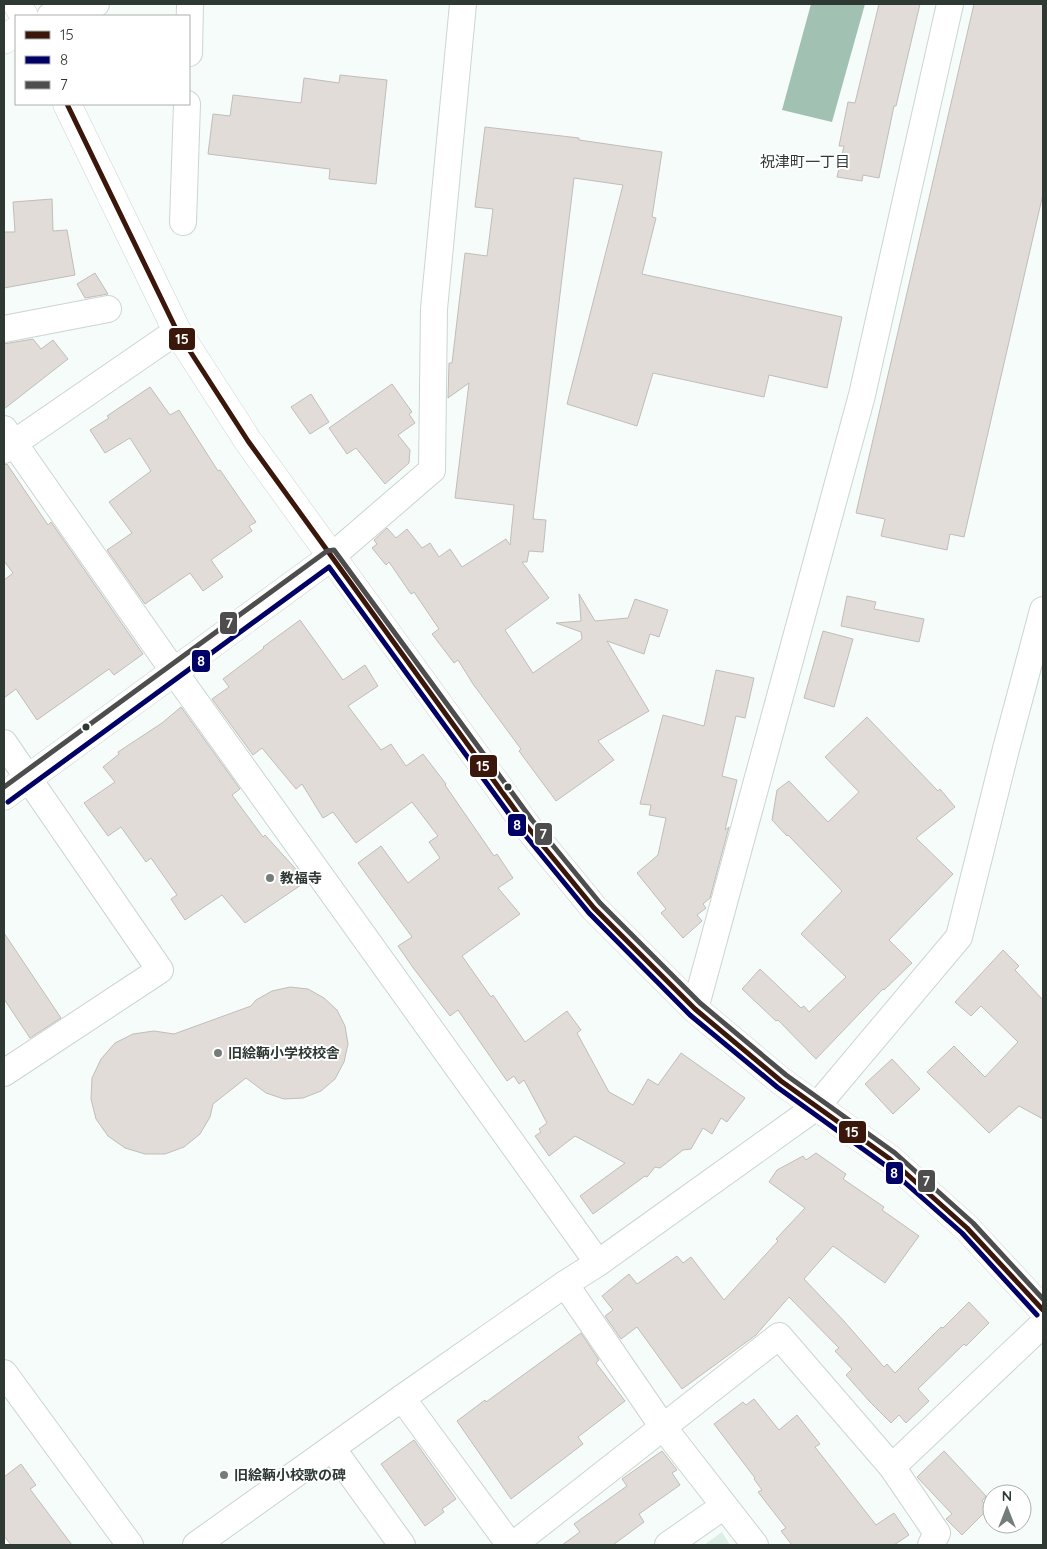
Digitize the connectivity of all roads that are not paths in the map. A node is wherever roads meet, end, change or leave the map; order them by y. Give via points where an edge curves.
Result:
1 (96, 4) edge
2 (463, 4) edge
3 (950, 4) edge
4 (54, 15) edge
5 (15, 32) edge
6 (4, 40) edge
7 (66, 105) edge
8 (187, 105) edge
9 (183, 222) dead end
10 (108, 309) dead end
11 (4, 329) edge
12 (177, 331) junction
13 (7, 440) edge
14 (331, 557) junction
15 (1043, 610) edge
16 (175, 673) junction
17 (4, 743) edge
18 (29, 778) junction
19 (4, 796) edge
20 (695, 1009) junction
21 (5, 1069) edge
22 (816, 1107) junction
23 (598, 1263) junction
24 (565, 1284) junction
25 (1043, 1310) edge
26 (1043, 1324) edge
27 (4, 1373) edge
28 (402, 1398) junction
29 (663, 1427) junction
30 (332, 1448) junction
31 (892, 1467) junction
32 (724, 1506) junction
33 (516, 1544) edge
34 (130, 1545) edge
35 (196, 1545) edge
36 (402, 1545) edge
37 (668, 1545) edge
38 (755, 1545) edge
39 (931, 1545) edge

1 - 4 street
2 - 14 street via 434,309 432,470
3 - 20 street via 862,395
5 - 6 main road
7 - 12 main road
8 - 9 street
10 - 11 street
12 - 13 street
12 - 14 main road via 248,441
13 - 16 street
14 - 16 main road
14 - 20 main road via 526,824 594,908
15 - 22 street via 960,937
16 - 18 main road
16 - 23 street
17 - 18 street
18 - 19 main road
18 - 21 street via 160,970
20 - 22 main road
22 - 23 street
22 - 25 main road via 890,1159 967,1228
23 - 24 street
24 - 28 street
24 - 29 street
26 - 31 street
27 - 34 street
28 - 30 street
28 - 33 street
29 - 31 street via 779,1336
29 - 32 street
29 - 33 street
30 - 35 street
30 - 36 street
31 - 39 street via 937,1533
32 - 37 street
32 - 38 street

